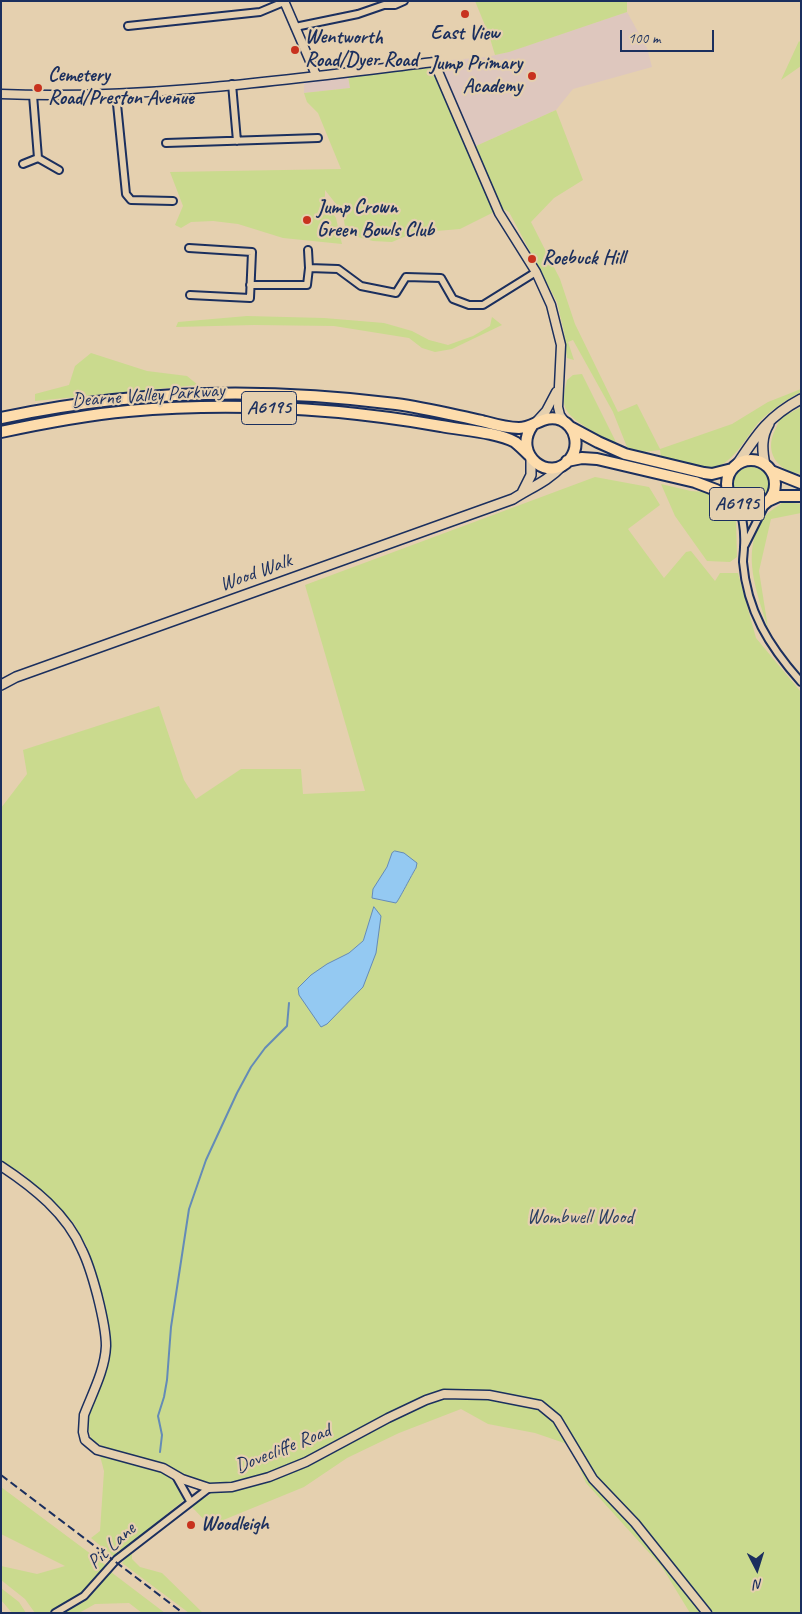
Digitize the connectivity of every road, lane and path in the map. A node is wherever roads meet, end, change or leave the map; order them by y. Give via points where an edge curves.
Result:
1 (404, 1) edge
2 (284, 2) edge
3 (128, 26) dead end
4 (295, 27) junction
5 (316, 75) junction
6 (232, 84) junction
7 (1, 94) edge
8 (116, 94) junction
9 (33, 95) junction
10 (318, 138) dead end
11 (237, 141) junction
12 (166, 143) dead end
13 (38, 158) junction
14 (23, 164) dead end
15 (59, 170) dead end
16 (173, 201) dead end
17 (189, 248) dead end
18 (308, 250) dead end
19 (309, 268) junction
20 (536, 272) junction
21 (250, 285) junction
22 (190, 295) dead end
23 (558, 388) junction
24 (801, 399) edge
25 (773, 417) junction
26 (1, 418) edge
27 (533, 425) junction
28 (569, 426) junction
29 (1, 432) edge
30 (530, 457) junction
31 (566, 463) junction
32 (734, 468) junction
33 (768, 468) junction
34 (801, 482) edge
35 (522, 493) junction
36 (801, 496) edge
37 (767, 502) junction
38 (737, 504) junction
39 (744, 546) junction
40 (801, 682) edge
41 (1, 685) edge
42 (1, 1166) edge
43 (176, 1476) junction
44 (209, 1488) junction
45 (190, 1501) junction
46 (55, 1613) edge
47 (707, 1613) edge

1 - 4 street via 396,8 384,5
2 - 3 street via 260,12
2 - 4 street
4 - 5 street
5 - 6 street
5 - 20 street via 434,62 499,213
6 - 8 street
6 - 11 street
7 - 9 street
8 - 9 street
8 - 16 street via 126,194 131,200
9 - 13 street
10 - 11 street
11 - 12 street
13 - 14 street
13 - 15 street
17 - 21 street via 252,252
18 - 19 street
19 - 20 street via 338,269 361,286 396,293 406,277 441,278 453,299 468,305 483,305
19 - 21 street via 307,285
20 - 23 street via 551,305 561,345
21 - 22 street via 250,298
23 - 27 street via 550,405
23 - 28 street via 558,411
24 - 25 main road
25 - 32 main road
25 - 33 main road via 766,428 762,446
26 - 27 highway, Dearne Valley Parkway / A6195 via 51,407 164,395 246,393 355,399 413,406 510,428
27 - 28 highway, A6195 via 551,418
27 - 30 highway via 526,440
28 - 31 highway via 576,442
28 - 32 highway, A6195 via 625,454 704,473
29 - 30 highway, Dearne Valley Parkway / A6195 via 128,411 201,407 294,408 399,419 491,435 514,442
30 - 31 highway, A6195 via 552,468
30 - 35 main road via 531,475
31 - 35 main road, Wood Walk via 532,490
31 - 38 highway, A6195 via 582,458 597,459 695,482 716,490
32 - 33 highway, A6195 via 741,462 753,460
32 - 38 highway, A6195 via 728,476 728,490
33 - 34 highway, A6195
33 - 37 highway, A6195 via 775,486
35 - 41 main road, Wood Walk
36 - 37 highway, A6195 via 779,496
37 - 38 highway, A6195 via 755,508
37 - 39 street
38 - 39 street via 743,519
39 - 40 street via 746,581 756,620 781,659
42 - 43 street, Dovecliffe Road via 28,1185 68,1225 92,1275 106,1347 82,1423 85,1440 97,1450 163,1468
43 - 44 street, Dovecliffe Road
43 - 45 street
44 - 45 street, Pit Lane
44 - 47 street, Dovecliffe Road via 232,1487 306,1462 388,1418 444,1394 489,1395 540,1405 557,1419 593,1479 635,1523
45 - 46 street, Pit Lane via 117,1559 84,1596

